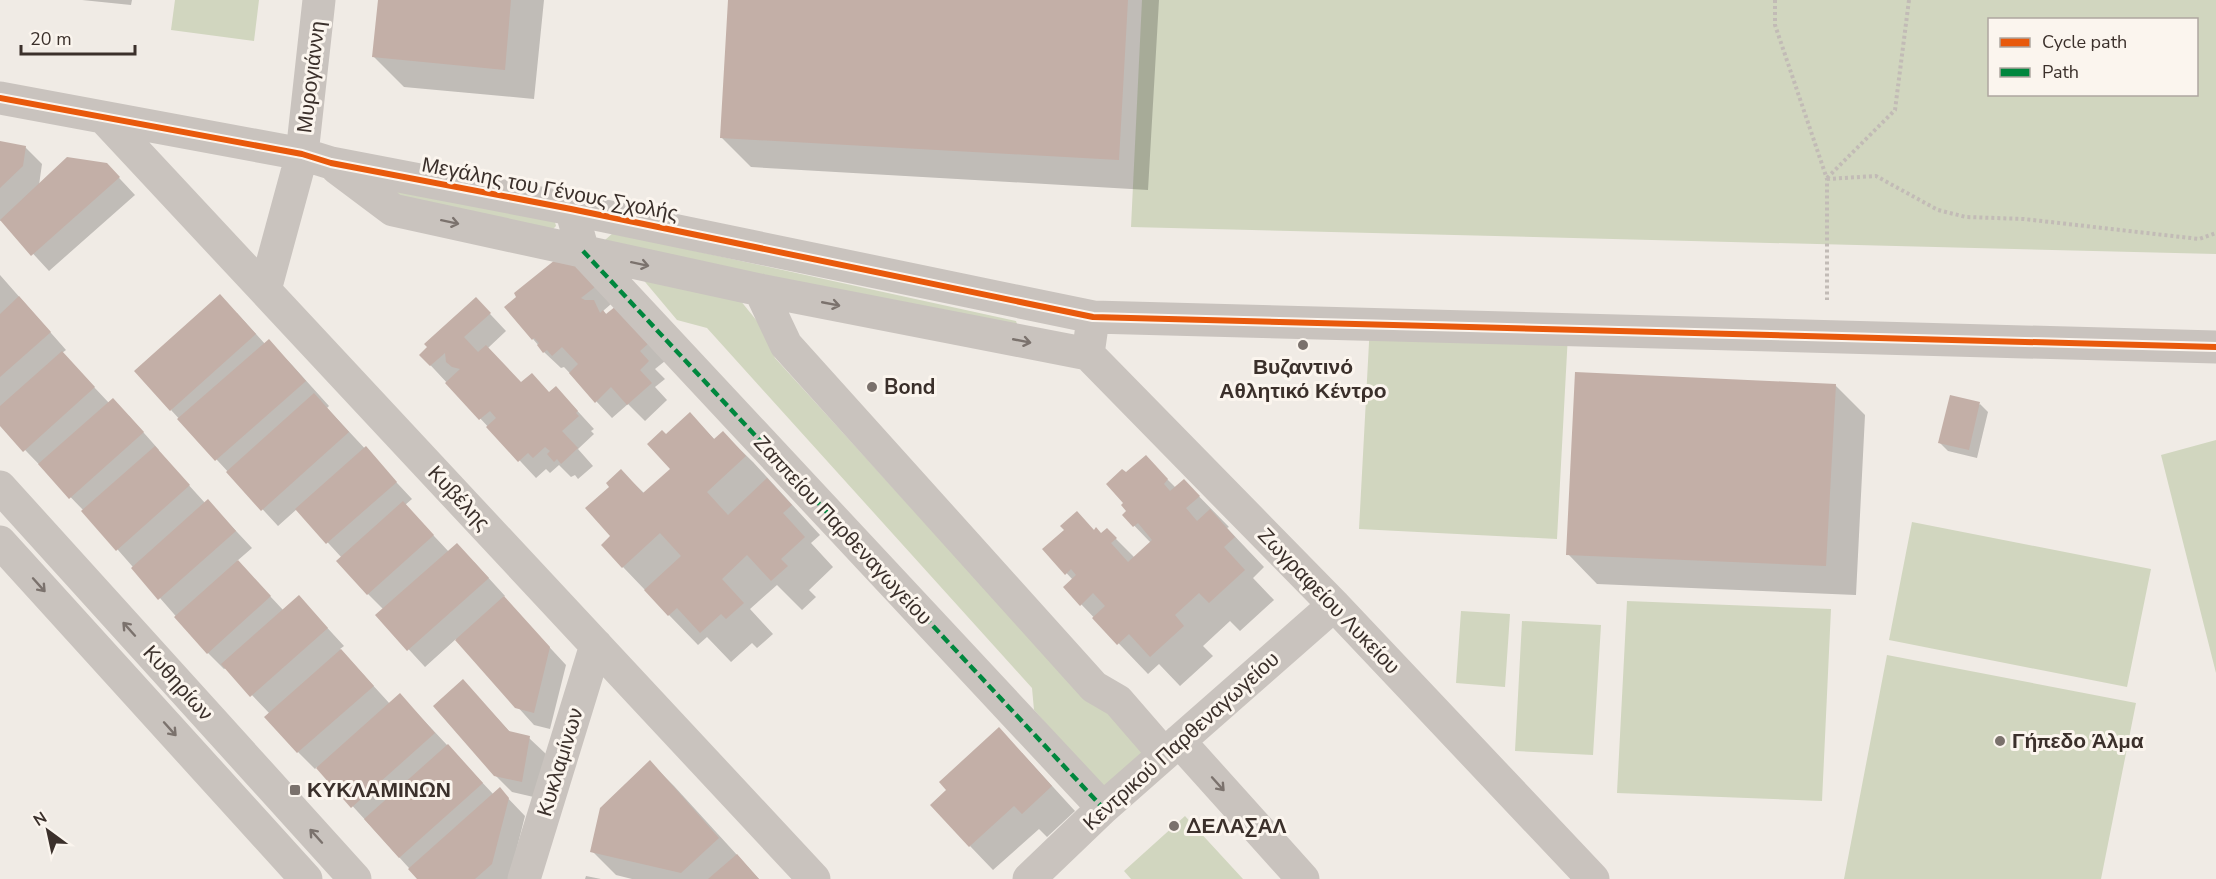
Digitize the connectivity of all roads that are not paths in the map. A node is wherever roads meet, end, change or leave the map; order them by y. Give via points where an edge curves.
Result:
1 (319, 0) edge
2 (0, 98) edge
3 (104, 118) junction
4 (316, 159) junction
5 (571, 209) junction
6 (583, 251) junction
7 (265, 290) junction
8 (760, 290) junction
9 (1093, 317) junction
10 (2216, 347) edge
11 (1088, 354) junction
12 (0, 487) edge
13 (0, 542) edge
14 (1334, 605) junction
15 (596, 645) junction
16 (1172, 747) junction
17 (1103, 808) junction
18 (306, 879) edge
19 (355, 879) edge
20 (524, 879) edge
21 (814, 879) edge
22 (1029, 879) edge
23 (1303, 879) edge
24 (1593, 879) edge

1 - 4 street, Μυρογιάννη
2 - 3 street, Μεγάλης του Γένους Σχολής
3 - 4 street, Μεγάλης του Γένους Σχολής
3 - 7 street, Κυβέλης
4 - 5 street, Μεγάλης του Γένους Σχολής
4 -> 6 street, Μεγάλης του Γένους Σχολής via 393,210
4 - 7 street, Μυρογιάννη
5 - 6 street
5 - 9 street, Μεγάλης του Γένους Σχολής
6 -> 8 street, Μεγάλης του Γένους Σχολής
6 - 17 street, Ζαππείου Παρθεναγωγείου
7 - 15 street, Κυβέλης
8 -> 11 street, Μεγάλης του Γένους Σχολής
8 - 16 street via 786,345 1094,687 1118,701
9 - 10 street, Μεγάλης του Γένους Σχολής
9 - 11 street
11 - 14 street, Ζωγραφείου Λυκείου
19 -> 12 street, Κυθηρίων
13 -> 18 street, Κυθηρίων
14 - 16 street, Κεντρικού Παρθεναγωγείου
14 - 24 street, Ζωγραφείου Λυκείου
15 - 20 street, Κυκλαμίνων
15 - 21 street, Κυβέλης
16 - 17 street, Κεντρικού Παρθεναγωγείου
16 -> 23 street
17 - 22 street, Κεντρικού Παρθεναγωγείου

